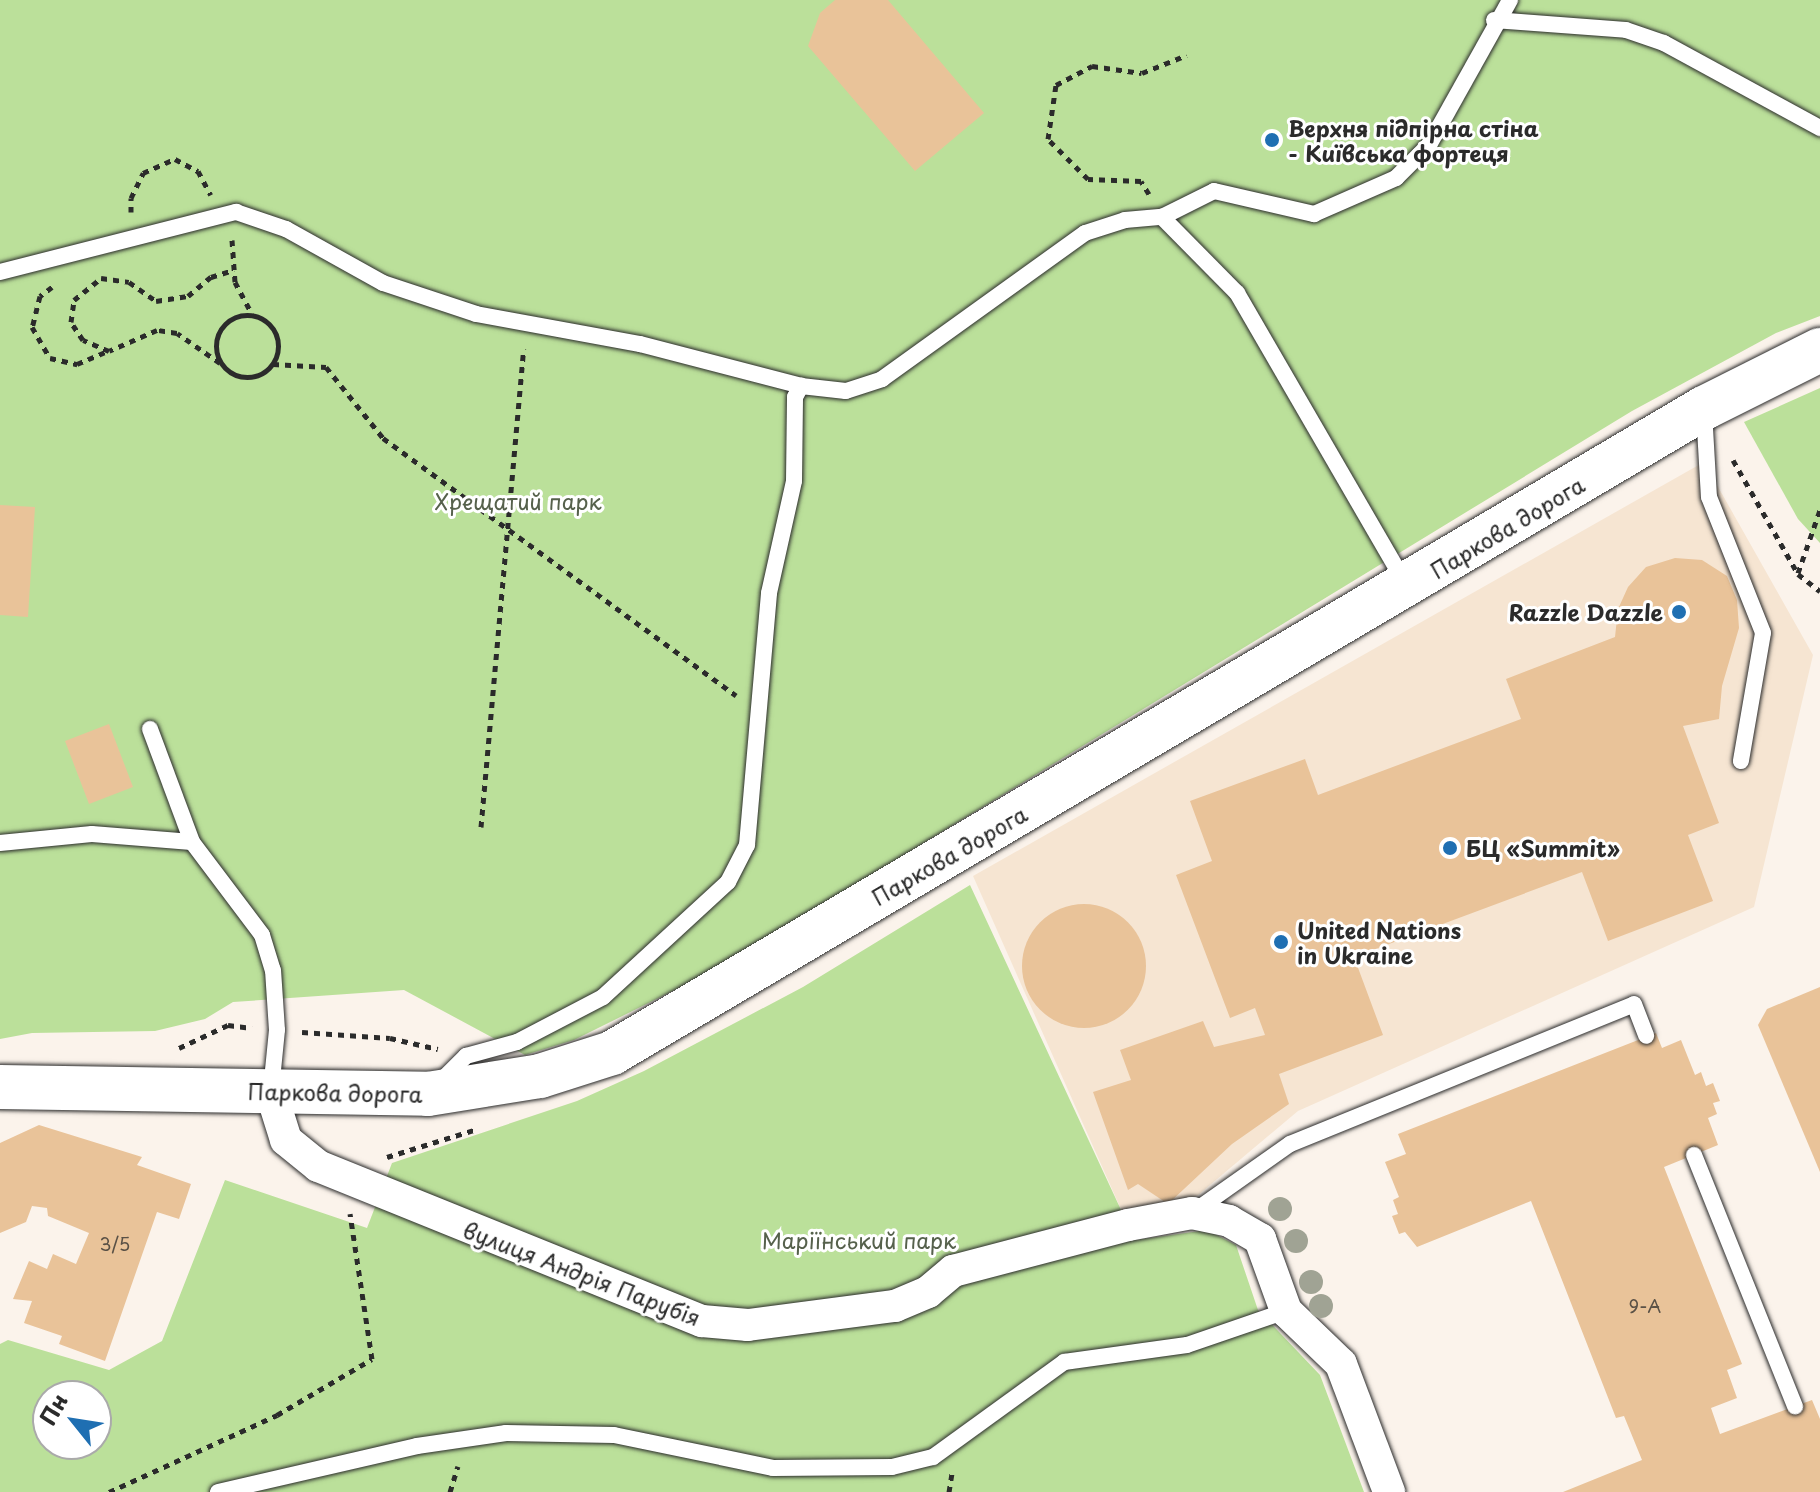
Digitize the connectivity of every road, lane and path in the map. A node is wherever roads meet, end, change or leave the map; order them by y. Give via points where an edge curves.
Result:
1 (1510, 0) edge
2 (1494, 20) junction
3 (1187, 55) dead end
4 (1820, 128) edge
5 (212, 196) dead end
6 (236, 212) junction
7 (1162, 217) junction
8 (132, 237) junction
9 (234, 270) junction
10 (0, 272) edge
11 (66, 277) dead end
12 (89, 278) dead end
13 (101, 278) junction
14 (252, 315) junction
15 (526, 324) junction
16 (1820, 350) edge
17 (109, 351) junction
18 (220, 363) junction
19 (273, 364) junction
20 (801, 386) junction
21 (1704, 408) junction
22 (1820, 510) edge
23 (508, 531) junction
24 (1798, 574) junction
25 (1408, 587) junction
26 (1820, 591) edge
27 (756, 710) junction
28 (150, 729) dead end
29 (1741, 761) dead end
30 (481, 827) dead end
31 (192, 842) junction
32 (0, 843) edge
33 (277, 1030) junction
34 (1646, 1036) dead end
35 (166, 1051) dead end
36 (466, 1056) junction
37 (0, 1087) edge
38 (271, 1092) junction
39 (428, 1094) junction
40 (1694, 1155) dead end
41 (352, 1183) junction
42 (1192, 1213) junction
43 (1286, 1311) junction
44 (1795, 1406) dead end
45 (109, 1492) edge
46 (218, 1492) edge
47 (1389, 1492) edge

1 - 2 lane
2 - 4 lane via 1626,30 1664,43
2 - 7 lane via 1429,145 1396,178 1314,214 1214,191
3 - 7 path via 1142,73 1092,66 1056,85 1048,139 1088,179 1141,181
5 - 8 path via 198,171 175,159 143,173 131,198
6 - 8 lane
6 - 9 path
6 - 15 lane via 286,229 383,283 476,314
7 - 20 lane via 1125,220 1085,233 882,379 846,391
7 - 25 lane via 1237,293
8 - 10 lane
9 - 13 path via 211,277 188,296 156,301 129,282
9 - 14 path
11 - 17 path via 40,296 32,327 38,344 50,358 77,364
12 - 13 path
13 - 17 path via 74,300 71,322 83,340
14 - 18 path via 232,318 218,332
14 - 19 path via 276,334
15 - 20 lane via 640,344
15 - 23 path
16 - 21 main road, Паркова дорога
17 - 18 path via 157,330 177,333
18 - 19 path via 246,378
19 - 23 path via 326,367 383,438
20 - 27 lane via 795,397 794,481 769,593
21 - 24 path
21 - 25 main road, Паркова дорога
21 - 29 lane via 1709,497 1763,633
22 - 24 path
23 - 27 path
23 - 30 path
24 - 26 path
25 - 39 main road, Паркова дорога via 612,1053 540,1076
27 - 36 lane via 747,845 728,882 603,997 517,1042
28 - 31 lane
31 - 32 lane via 92,834
31 - 33 lane via 262,935 273,970
33 - 35 path via 228,1025
33 - 36 path via 390,1038
33 - 38 lane
34 - 42 lane via 1634,1004 1290,1144
36 - 39 lane
37 - 38 main road, Паркова дорога
38 - 39 main road, Паркова дорога
38 - 41 street, вулиця Андрія Парубія via 286,1140 318,1166
40 - 44 lane
41 - 42 street, вулиця Андрія Парубія via 702,1321 748,1325 895,1306 928,1292 953,1271
41 - 45 path via 349,1226 372,1359 277,1415
42 - 43 street, вулиця Андрія Парубія via 1229,1221 1260,1239
43 - 46 lane via 1187,1345 1064,1362 933,1457 892,1467 773,1468 614,1435 506,1433 417,1446
43 - 47 street, вулиця Андрія Парубія via 1341,1364

